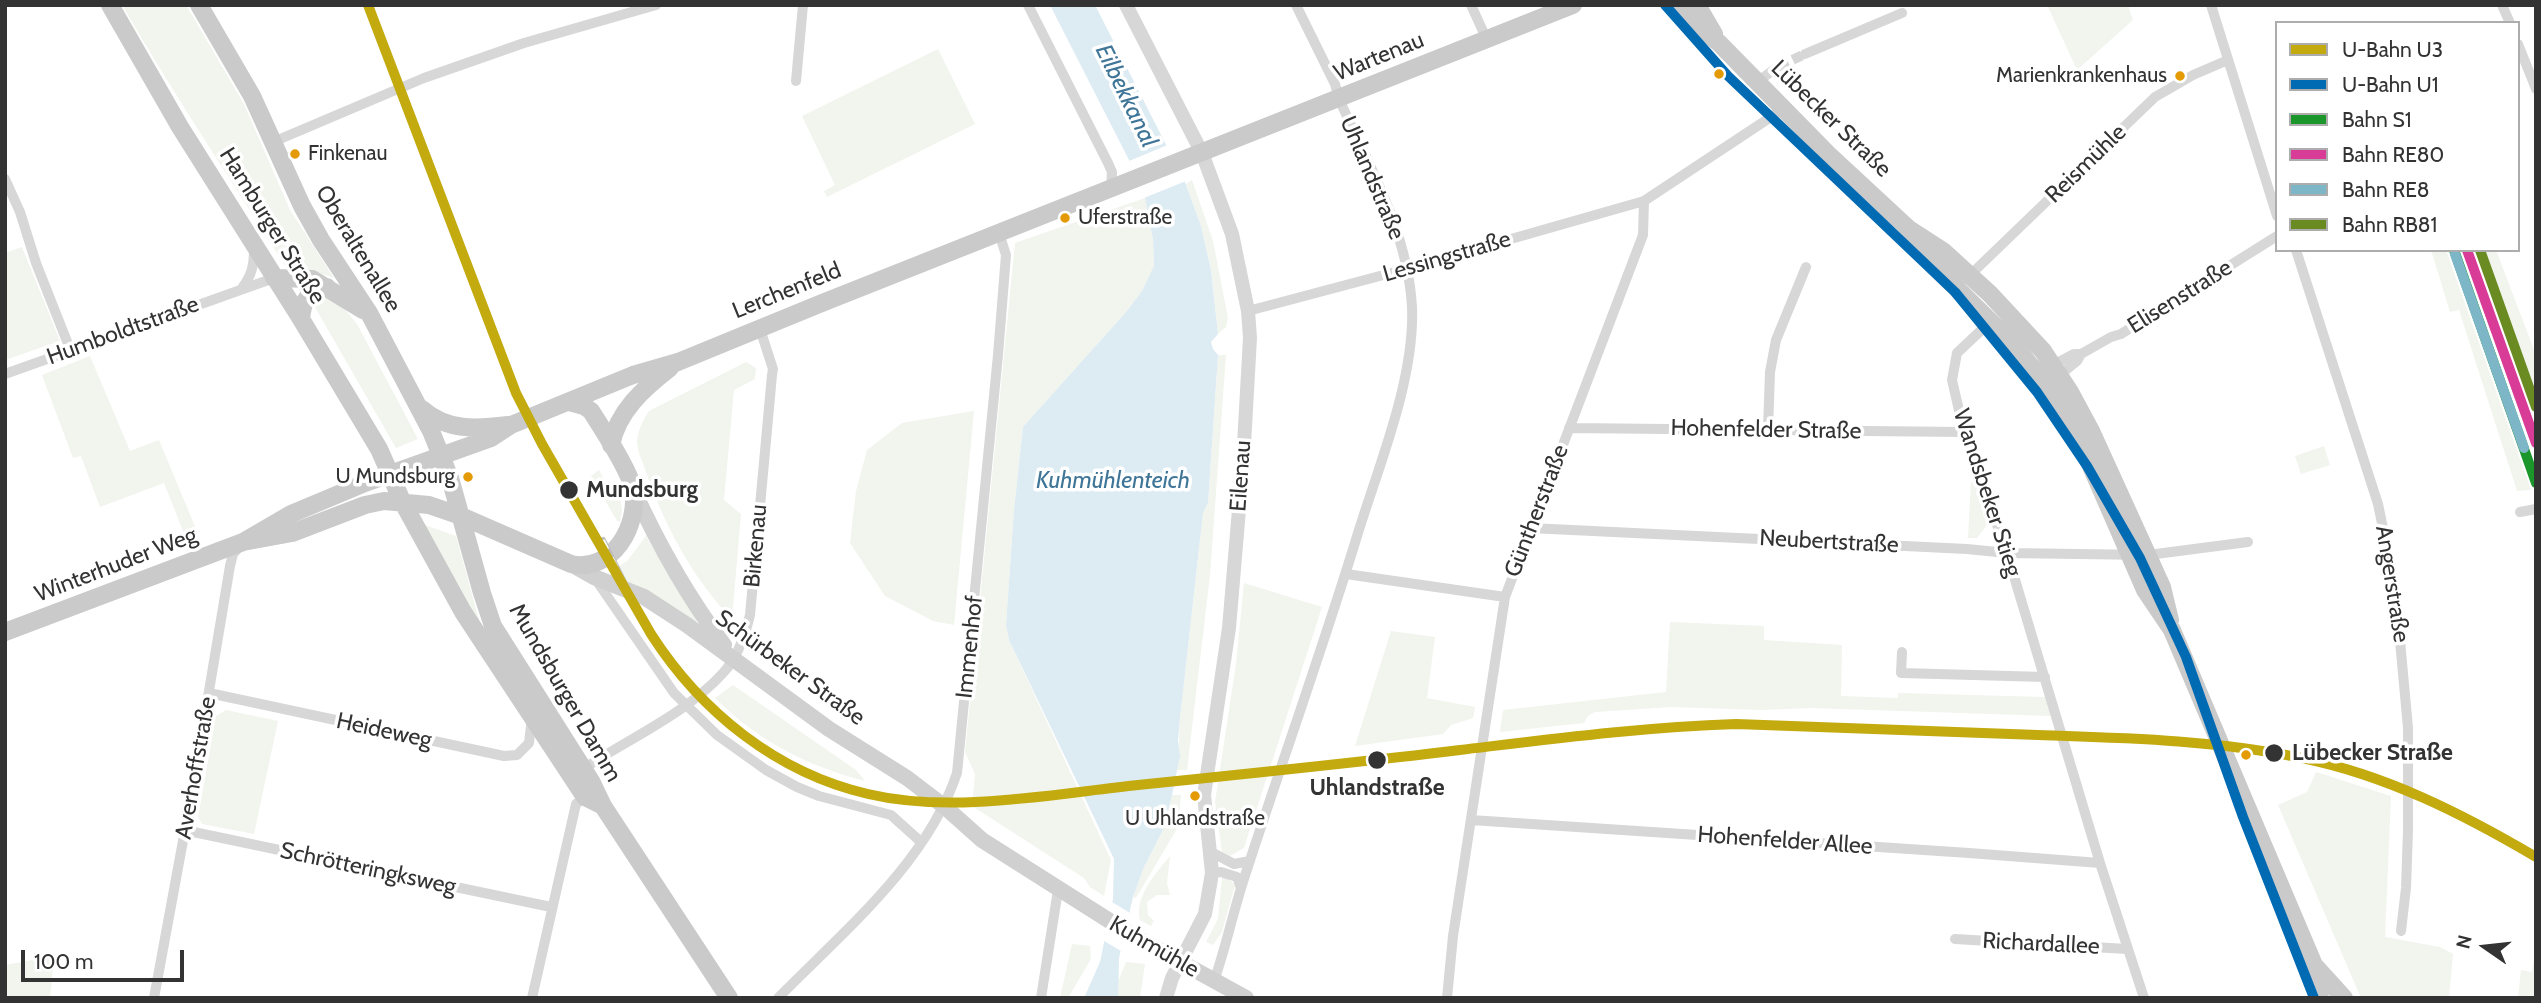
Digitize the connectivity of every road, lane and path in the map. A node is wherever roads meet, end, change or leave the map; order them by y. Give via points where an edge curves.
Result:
1 (110, 5) edge
2 (200, 5) edge
3 (656, 5) edge
4 (803, 5) edge
5 (1028, 5) edge
6 (1126, 5) edge
7 (1296, 5) edge
8 (1471, 5) edge
9 (1573, 5) edge
10 (1672, 5) edge
11 (1697, 5) edge
12 (2211, 5) edge
13 (2502, 5) edge
14 (1902, 13) dead end
15 (2509, 21) edge
16 (1487, 40) junction
17 (1719, 43) junction
18 (2520, 49) edge
19 (1805, 54) tunnel mouth
20 (2228, 60) junction
21 (1779, 66) tunnel mouth
22 (796, 81) dead end
23 (1757, 82) junction
24 (2536, 89) edge
25 (1339, 99) junction
26 (1783, 108) junction
27 (273, 142) junction
28 (1202, 153) junction
29 (5, 179) edge
30 (1111, 188) junction
31 (1644, 201) junction
32 (2275, 210) edge
33 (999, 233) junction
34 (2275, 237) edge
35 (254, 246) junction
36 (2297, 252) edge
37 (1806, 267) dead end
38 (1406, 270) junction
39 (274, 278) junction
40 (1964, 282) junction
41 (327, 287) junction
42 (242, 288) junction
43 (1248, 311) junction
44 (369, 313) junction
45 (301, 319) junction
46 (1991, 321) junction
47 (760, 329) junction
48 (70, 349) junction
49 (678, 362) junction
50 (2032, 366) junction
51 (2056, 370) junction
52 (5, 374) edge
53 (569, 402) junction
54 (419, 406) junction
55 (511, 425) junction
56 (1569, 428) junction
57 (1768, 429) junction
58 (1964, 432) junction
59 (611, 445) junction
60 (442, 457) junction
61 (391, 474) junction
62 (633, 488) junction
63 (402, 501) junction
64 (429, 505) junction
65 (2536, 509) edge
66 (2520, 512) dead end
67 (461, 516) junction
68 (1530, 528) junction
69 (243, 542) junction
70 (2248, 542) dead end
71 (2007, 553) junction
72 (2129, 555) junction
73 (2148, 555) junction
74 (571, 564) junction
75 (1346, 574) junction
76 (594, 577) junction
77 (1505, 597) junction
78 (2172, 631) junction
79 (5, 632) edge
80 (1902, 652) dead end
81 (734, 658) junction
82 (2045, 677) junction
83 (209, 693) junction
84 (686, 704) junction
85 (532, 718) junction
86 (583, 769) junction
87 (585, 797) junction
88 (603, 806) junction
89 (944, 807) junction
90 (1471, 821) junction
91 (184, 830) junction
92 (921, 842) junction
93 (1211, 852) junction
94 (1250, 862) junction
95 (2099, 863) junction
96 (1212, 873) junction
97 (1241, 888) junction
98 (1058, 890) junction
99 (551, 907) junction
100 (1098, 916) joint
101 (2401, 932) dead end
102 (1955, 939) dead end
103 (2127, 949) junction
104 (1179, 963) junction
105 (2314, 965) junction
106 (1214, 981) junction
107 (154, 998) edge
108 (532, 998) edge
109 (729, 998) edge
110 (778, 998) edge
111 (1041, 998) edge
112 (1167, 998) edge
113 (1246, 998) edge
114 (1447, 998) edge
115 (2144, 998) edge
116 (2319, 998) edge
117 (2344, 998) edge

1 - 35 main road, Hamburger Straße
2 - 27 main road, Oberaltenallee
3 - 27 street via 424,78
4 - 22 street
5 - 30 street via 1108,163
6 - 28 street, Eilenau
7 - 25 street, Uhlandstraße
8 - 16 street
9 - 16 main road, Wartenau
10 - 17 main road, Lübecker Straße
11 - 17 main road, Lübecker Straße
12 - 20 street
13 - 15 street
14 - 19 street
16 - 25 main road, Wartenau
17 - 23 main road, Lübecker Straße
18 - 24 street
20 - 32 street
20 - 40 street, Reismühle via 2155,97
21 - 23 street
23 - 26 main road, Lübecker Straße
25 - 28 main road, Wartenau
25 - 38 street, Uhlandstraße via 1390,214
26 - 31 street
26 - 40 main road, Lübecker Straße via 1909,229 1943,251
27 - 44 main road, Oberaltenallee via 321,240
28 - 30 main road, Lerchenfeld
28 - 43 street, Eilenau via 1232,234
29 - 48 street
30 - 33 main road, Lerchenfeld
31 - 38 street, Lessingstraße
31 - 56 street, Güntherstraße via 1643,235
33 - 47 main road, Lerchenfeld
33 - 89 street, Immenhof via 1006,255 969,664 957,772
34 - 51 street, Elisenstraße via 2121,334 2074,354
35 - 39 main road, Hamburger Straße
35 - 42 street via 253,268
36 - 101 street, Angerstraße via 2378,504 2395,586 2408,728 2407,876
37 - 57 street via 1776,340
38 - 43 street, Lessingstraße
38 - 75 street, Uhlandstraße via 1412,307 1410,352
39 - 41 main road via 312,279
39 - 42 street, Humboldtstraße
39 - 45 main road, Hamburger Straße
40 - 46 main road, Lübecker Straße
40 - 51 main road, Lübecker Straße via 2025,329
41 - 44 main road
41 - 45 main road via 309,293
42 - 48 street, Humboldtstraße
43 - 93 street, Eilenau via 1245,435 1233,587 1204,795
44 - 54 main road, Oberaltenallee
45 - 61 main road, Hamburger Straße
46 - 50 main road, Lübecker Straße
46 - 58 street, Wandsbeker Stieg via 1955,358 1952,380
47 - 49 main road, Lerchenfeld
47 - 81 street, Birkenau via 772,375 750,615
48 - 52 street, Humboldtstraße
49 - 53 main road, Lerchenfeld
49 - 59 main road via 630,404
50 - 51 street
50 - 72 main road, Lübecker Straße via 2076,435
51 - 73 main road, Lübecker Straße via 2091,432
53 - 55 main road, Lerchenfeld
53 - 59 main road via 592,411
54 - 55 main road via 440,422 456,426
54 - 60 main road, Mundsburger Damm
55 - 60 main road, Lerchenfeld
56 - 57 street, Hohenfelder Straße
56 - 68 street, Güntherstraße
57 - 58 street, Hohenfelder Straße
58 - 71 street, Wandsbeker Stieg
59 - 62 main road
60 - 61 main road, Lerchenfeld
60 - 67 main road, Mundsburger Damm
61 - 63 main road, Mundsburger Damm
61 - 64 main road
61 - 69 main road, Winterhuder Weg via 291,514
62 - 74 main road via 631,515 618,546 589,565
62 - 81 main road via 679,578
63 - 64 main road, Winterhuder Weg
63 - 69 main road, Winterhuder Weg via 374,502 292,533
63 - 85 main road, Mundsburger Damm via 463,612
64 - 67 main road, Schürbeker Straße
65 - 66 street
67 - 74 main road, Schürbeker Straße
67 - 86 main road, Mundsburger Damm via 493,626
68 - 71 street, Neubertstraße
68 - 77 street, Güntherstraße
69 - 79 main road, Winterhuder Weg
69 - 83 street, Averhoffstraße via 230,566
70 - 73 street, Neubertstraße
71 - 72 street, Neubertstraße
71 - 82 street, Wandsbeker Stieg
72 - 73 street, Neubertstraße
72 - 78 main road, Lübecker Straße
73 - 78 main road, Lübecker Straße via 2162,587
74 - 76 main road, Schürbeker Straße
75 - 77 street
75 - 94 street, Uhlandstraße
76 - 81 main road, Schürbeker Straße via 643,597
76 - 84 street
77 - 90 street, Güntherstraße
78 - 105 main road, Lübecker Straße
80 - 82 street via 1901,673
81 - 84 street, Birkenau
81 - 89 main road, Schürbeker Straße
82 - 95 street, Wandsbeker Stieg
83 - 85 street, Heideweg via 504,757 517,755 529,743
83 - 91 street, Averhoffstraße
84 - 86 street, Birkenau
84 - 92 street via 717,735 766,770 819,796 891,815
85 - 87 main road, Mundsburger Damm
86 - 88 main road, Mundsburger Damm
87 - 88 main road, Mundsburger Damm
87 - 99 street via 576,804
88 - 109 main road, Mundsburger Damm
89 - 92 street, Immenhof
89 - 98 main road, Schürbeker Straße via 982,841
90 - 95 street, Hohenfelder Allee
90 - 114 street, Güntherstraße
91 - 99 street, Schrötteringksweg
91 - 107 street, Averhoffstraße
92 - 110 street, Immenhof via 908,864
93 - 94 street via 1234,864
93 - 96 street, Eilenau
94 - 97 street, Uhlandstraße
95 - 103 street, Wandsbeker Stieg
96 - 97 street via 1237,877
96 - 104 street, Eilenau via 1205,914
97 - 106 street, Uhlandstraße
98 - 100 main road, Schürbeker Straße
98 - 111 street
99 - 108 street
100 - 104 main road, Kuhmühle
102 - 103 street, Richardallee
103 - 115 street, Wandsbeker Stieg
104 - 106 main road, Kuhmühle
104 - 112 street, Eilenau
105 - 116 main road, Lübecker Straße
105 - 117 main road, Lübecker Straße
106 - 113 main road, Kuhmühle

